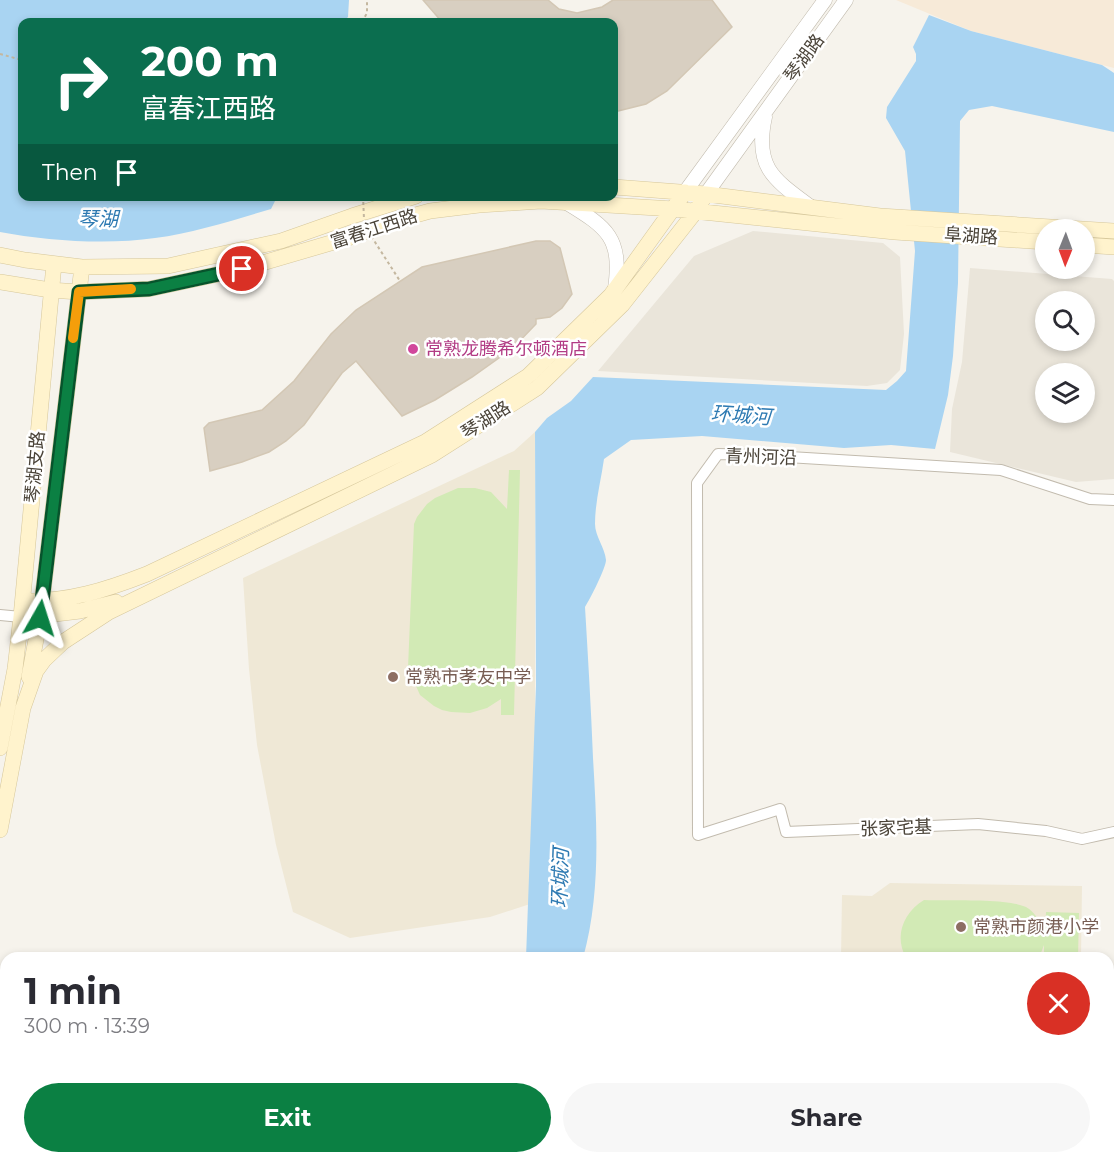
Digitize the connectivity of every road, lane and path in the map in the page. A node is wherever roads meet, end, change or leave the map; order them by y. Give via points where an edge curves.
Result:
1 (367, 0) edge
2 (825, 0) edge
3 (846, 0) edge
4 (364, 18) edge
5 (0, 54) edge
6 (18, 59) edge
7 (766, 111) junction
8 (618, 187) edge
9 (685, 192) junction
10 (706, 194) junction
11 (363, 201) edge
12 (400, 201) edge
13 (567, 203) junction
14 (811, 207) junction
15 (674, 209) junction
16 (696, 211) junction
17 (970, 229) junction
18 (1114, 231) edge
19 (896, 232) joint
20 (1035, 240) edge
21 (1095, 246) edge
22 (1114, 247) edge
23 (0, 255) edge
24 (54, 264) junction
25 (82, 267) junction
26 (400, 281) dead end
27 (0, 282) edge
28 (615, 289) junction
29 (50, 290) junction
30 (79, 292) junction
31 (1114, 500) edge
32 (166, 584) junction
33 (23, 601) junction
34 (42, 601) junction
35 (0, 615) edge
36 (21, 617) junction
37 (40, 618) junction
38 (36, 642) joint
39 (23, 708) junction
40 (0, 748) edge
41 (0, 830) edge
42 (1114, 832) edge
43 (698, 835) joint

1 - 4 path
2 - 9 street, 琴湖路
3 - 7 street, 琴湖路
5 - 6 path
7 - 10 street, 琴湖路
7 - 14 street via 761,144 764,161 788,190
8 - 9 main road
9 - 10 main road
9 - 15 main road, 琴湖路
10 - 14 main road
10 - 16 main road, 琴湖路
11 - 26 path, bridge via 364,219 373,239
12 - 25 main road, 富春江西路 via 280,242 223,255 168,266
13 - 15 main road, 富春江西路
13 - 28 street via 595,220 611,237 617,263
13 - 30 main road, 富春江西路 via 430,210 242,269 149,289
14 - 17 main road via 908,217
15 - 16 main road, 富春江西路
15 - 28 main road, 琴湖路
16 - 19 main road, 富春江西路
16 - 32 main road, 琴湖路 via 622,304 537,388 432,455
17 - 18 main road, 阜湖路
17 - 19 main road, 阜湖路
17 - 20 main road, 阜湖路
21 - 22 main road
23 - 24 main road, 富春江西路
24 - 25 main road, 富春江西路
24 - 29 main road, 琴湖支路
25 - 30 main road, 琴湖支路
27 - 29 main road, 富春江西路
28 - 34 main road, 琴湖路 via 528,376 425,442 147,574 106,591
29 - 30 main road, 富春江西路
29 - 33 main road, 琴湖支路
30 - 34 main road, 琴湖支路
31 - 43 street, 青州河沿 via 1090,499 1001,470 718,454 697,483
32 - 37 main road via 119,602
32 - 39 main road, 琴湖路 via 109,612 63,642 36,671
33 - 34 main road, 琴湖路
33 - 36 main road, 琴湖支路
34 - 37 main road, 琴湖支路
35 - 36 street
36 - 37 main road
36 - 40 main road, 琴湖支路
37 - 38 main road, 琴湖支路
38 - 39 main road, 琴湖路
39 - 41 main road, 琴湖路
42 - 43 street, 张家宅基 via 1082,839 978,824 786,832 780,809

